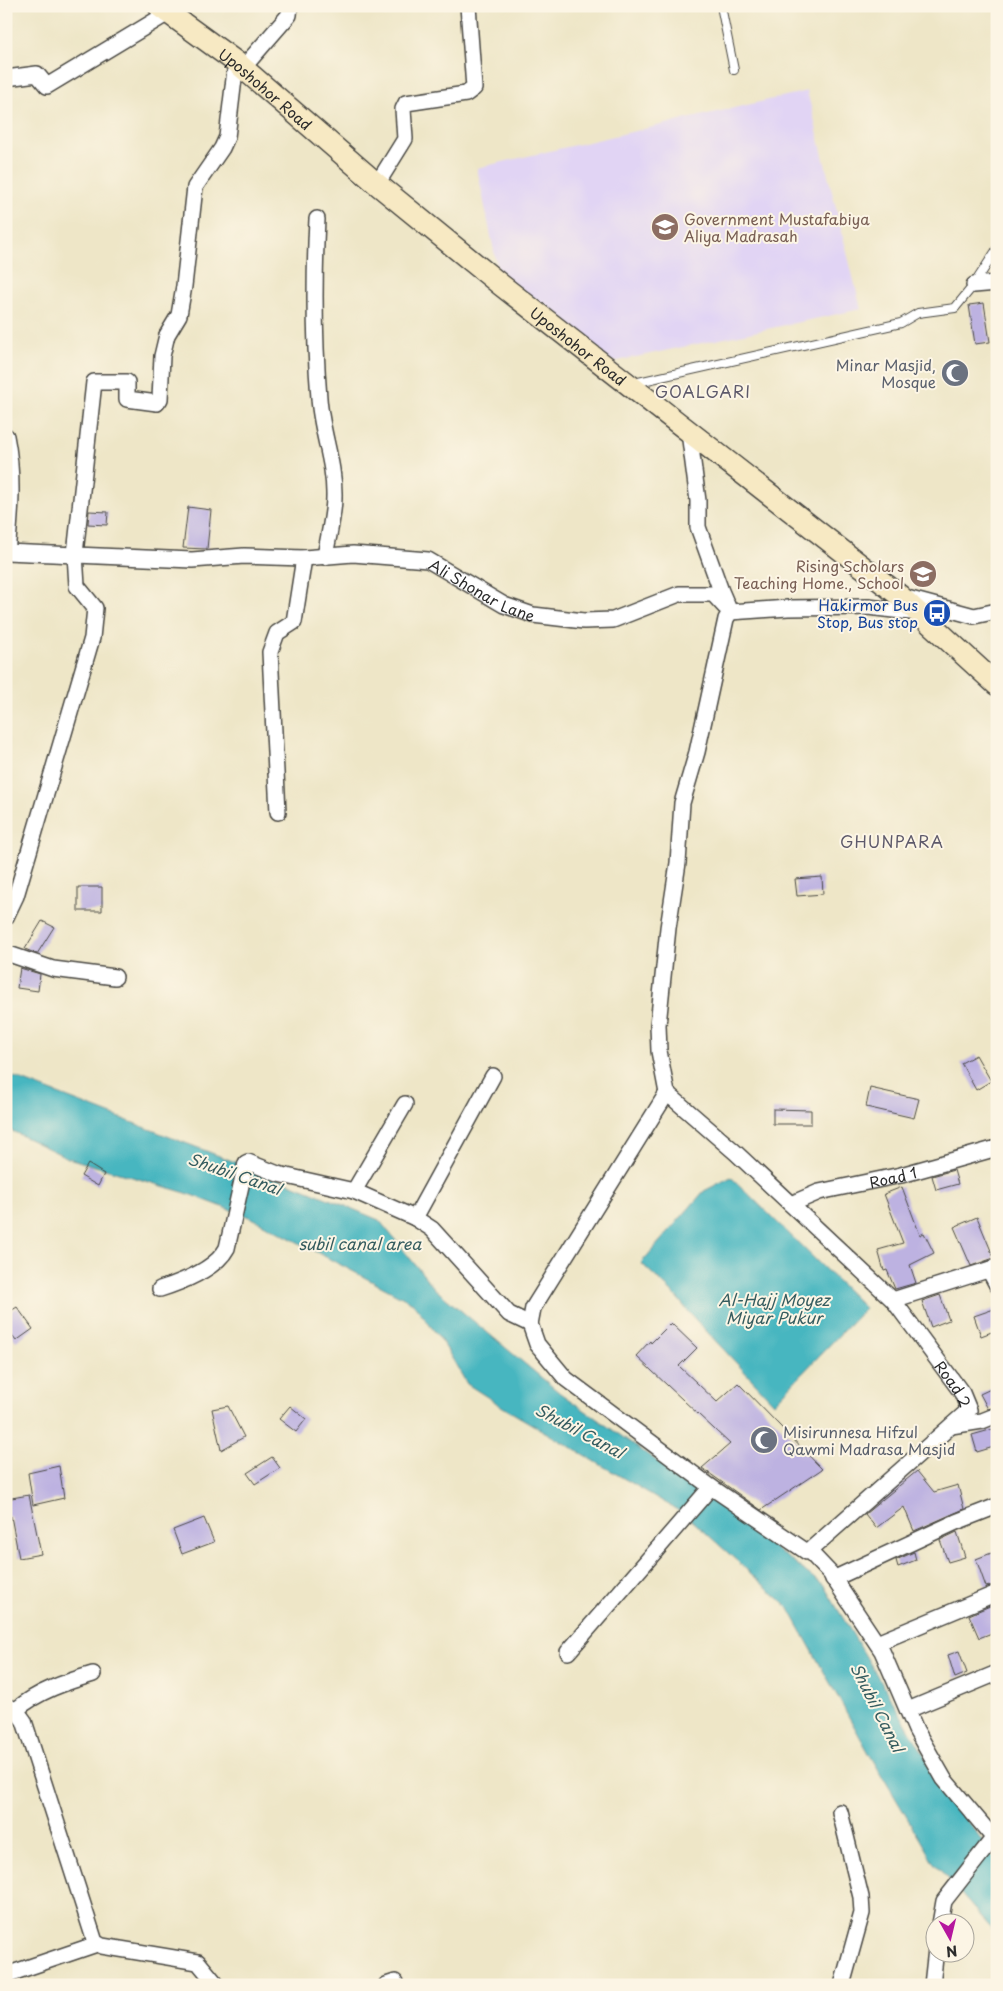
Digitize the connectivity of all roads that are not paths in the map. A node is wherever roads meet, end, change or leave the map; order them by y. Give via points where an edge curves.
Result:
1 (290, 6) edge
2 (468, 6) edge
3 (722, 6) edge
4 (163, 10) edge
5 (239, 65) junction
6 (734, 70) dead end
7 (6, 78) edge
8 (377, 184) junction
9 (317, 219) dead end
10 (997, 249) edge
11 (997, 283) edge
12 (974, 285) junction
13 (628, 384) junction
14 (689, 432) junction
15 (6, 436) edge
16 (6, 552) edge
17 (75, 554) junction
18 (325, 557) junction
19 (304, 558) junction
20 (900, 596) junction
21 (997, 611) edge
22 (730, 612) junction
23 (919, 613) junction
24 (997, 685) edge
25 (278, 812) dead end
26 (6, 917) edge
27 (6, 953) edge
28 (115, 977) dead end
29 (494, 1076) dead end
30 (667, 1093) junction
31 (405, 1104) dead end
32 (997, 1148) edge
33 (354, 1191) junction
34 (790, 1204) junction
35 (415, 1218) junction
36 (993, 1268) edge
37 (997, 1286) edge
38 (160, 1289) dead end
39 (893, 1300) junction
40 (530, 1324) junction
41 (997, 1415) edge
42 (951, 1426) junction
43 (711, 1487) junction
44 (997, 1506) edge
45 (809, 1551) junction
46 (834, 1579) junction
47 (997, 1593) edge
48 (877, 1643) junction
49 (568, 1652) dead end
50 (997, 1673) edge
51 (93, 1674) dead end
52 (11, 1708) edge
53 (908, 1710) junction
54 (840, 1812) dead end
55 (995, 1839) edge
56 (942, 1914) edge
57 (97, 1944) junction
58 (934, 1964) edge
59 (6, 1975) edge
60 (217, 1985) edge
61 (842, 1985) edge
62 (932, 1985) edge

1 - 5 street via 289,16
2 - 8 street via 474,88 466,94 406,103 403,109 406,139
3 - 6 lane
4 - 5 main road, Uposhohor Road
4 - 7 street via 47,86 37,74
5 - 8 main road, Uposhohor Road
5 - 17 street via 227,137 195,187 184,286 179,315 167,335 162,356 160,399 156,403 127,398 127,382 94,382
8 - 13 main road, Uposhohor Road
9 - 18 street via 314,337 319,402 334,497
10 - 12 lane
11 - 12 street
12 - 13 lane via 955,308 918,313 901,323
13 - 14 main road, Uposhohor Road
14 - 20 main road, Uposhohor Road
14 - 22 street via 698,527
15 - 16 street via 11,463 11,518
16 - 17 street, Ali Shonar Lane
17 - 19 street, Ali Shonar Lane via 192,560 244,556
17 - 26 street via 77,586 95,608 92,638 16,896
18 - 19 street, Ali Shonar Lane
18 - 22 street, Ali Shonar Lane via 353,554 428,560 504,605 533,615 584,621 613,620 679,594 713,594
19 - 25 street via 294,622 277,634 270,652
20 - 21 street via 974,616
20 - 23 main road, Uposhohor Road
22 - 23 street via 868,607
22 - 30 street via 682,803 658,1025
23 - 24 main road, Uposhohor Road
27 - 28 street via 53,969
29 - 35 street
30 - 34 street
30 - 40 street via 533,1308
31 - 33 street
32 - 34 street, Road 1 via 901,1175 819,1192
33 - 35 street
33 - 38 street via 278,1174 246,1163 226,1248 221,1257 189,1279
34 - 39 street
35 - 40 street via 432,1229 509,1314
36 - 37 street
36 - 39 street
39 - 42 street, Road 2 via 962,1393 969,1410
40 - 43 street via 537,1344 566,1379
41 - 42 street
42 - 45 street, Road 2
43 - 45 street
43 - 49 street
44 - 46 street
45 - 46 street
46 - 48 street
47 - 48 street
48 - 53 street
50 - 53 street
51 - 52 street
52 - 57 street via 24,1721
53 - 55 street via 944,1779
54 - 61 street via 862,1913
55 - 56 street via 944,1901
57 - 59 street
57 - 60 street via 198,1962
58 - 62 street

